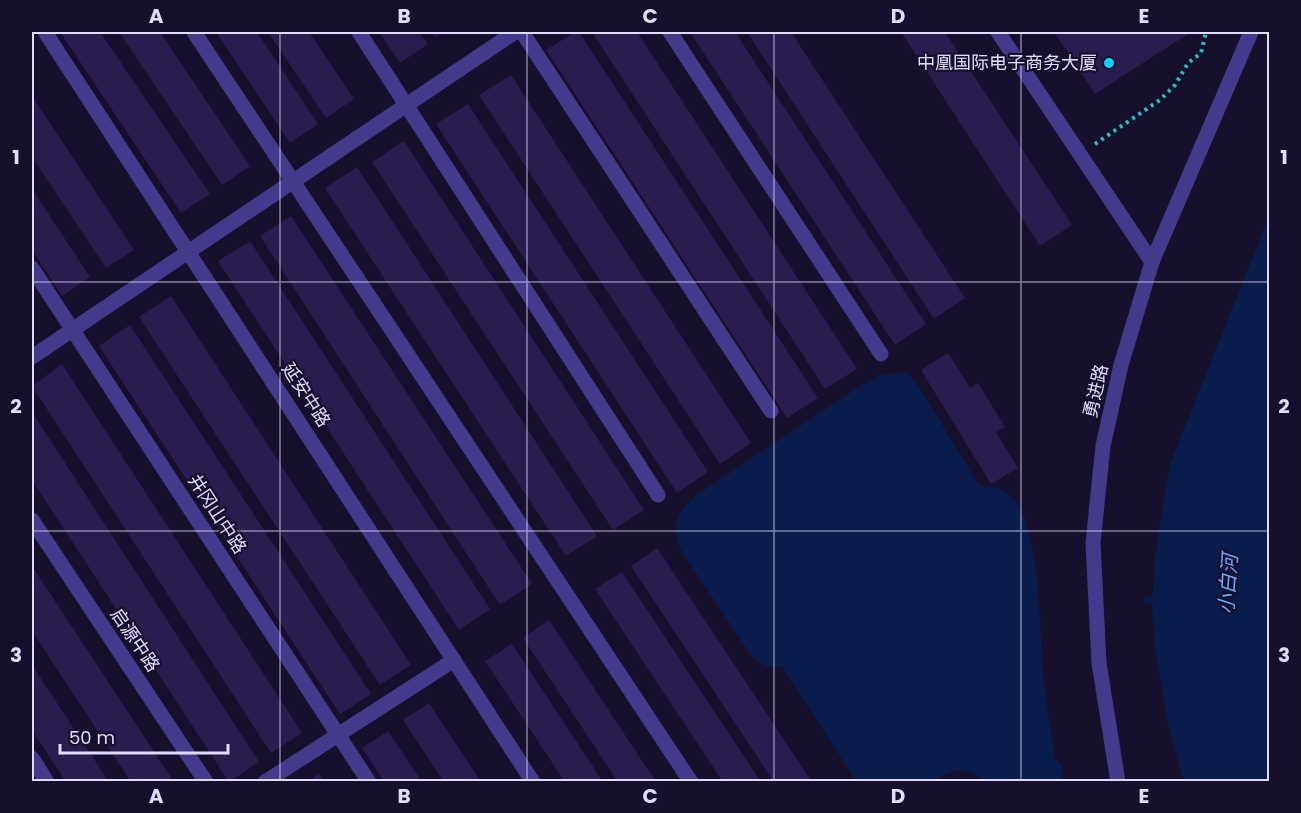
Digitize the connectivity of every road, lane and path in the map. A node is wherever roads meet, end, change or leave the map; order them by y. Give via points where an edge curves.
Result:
1 (45, 32) edge
2 (194, 32) edge
3 (359, 32) edge
4 (515, 32) edge
5 (522, 32) edge
6 (670, 32) edge
7 (998, 32) edge
8 (1206, 32) edge
9 (1251, 32) edge
10 (406, 104) junction
11 (1080, 154) junction
12 (291, 182) junction
13 (189, 250) junction
14 (1152, 262) junction
15 (32, 268) edge
16 (72, 330) junction
17 (881, 354) dead end
18 (32, 357) edge
19 (771, 411) dead end
20 (658, 495) dead end
21 (32, 520) edge
22 (454, 660) junction
23 (338, 735) junction
24 (32, 758) edge
25 (47, 782) edge
26 (206, 782) edge
27 (265, 782) edge
28 (369, 782) edge
29 (533, 782) edge
30 (691, 782) edge
31 (1118, 782) edge

1 - 13 street, 延安中路
2 - 12 street
3 - 10 street
4 - 10 street
5 - 19 street
6 - 17 street
7 - 11 street
8 - 11 path via 1201,53 1188,63 1160,100
9 - 14 street, 勇进路
10 - 12 street
10 - 20 street
11 - 14 street
12 - 13 street
12 - 30 street
13 - 16 street
13 - 22 street, 延安中路
14 - 31 street, 勇进路 via 1121,365 1106,434 1093,543 1099,663
15 - 16 street, 井冈山中路
16 - 18 street
16 - 23 street, 井冈山中路
21 - 26 street, 启源中路
22 - 23 street
22 - 29 street, 延安中路
23 - 27 street
23 - 28 street, 井冈山中路
24 - 25 street

